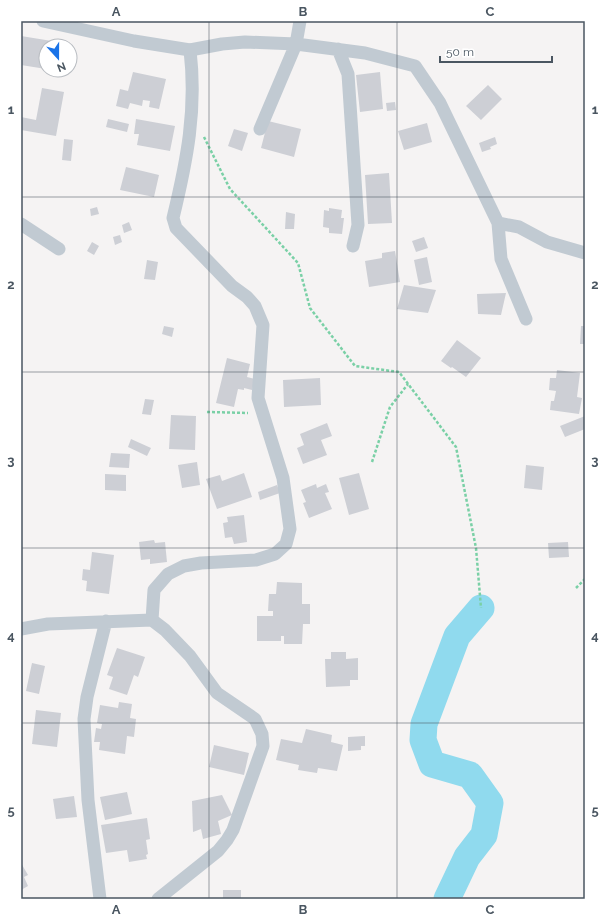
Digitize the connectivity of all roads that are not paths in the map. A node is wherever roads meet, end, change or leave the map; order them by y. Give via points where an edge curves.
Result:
1 (43, 21) edge
2 (300, 21) edge
3 (296, 44) junction
4 (338, 49) junction
5 (190, 50) junction
6 (260, 129) dead end
7 (498, 223) junction
8 (21, 224) edge
9 (353, 246) dead end
10 (58, 249) dead end
11 (585, 253) edge
12 (526, 319) dead end
13 (152, 620) junction
14 (106, 621) junction
15 (21, 629) edge
16 (100, 899) edge
17 (158, 899) edge

1 - 5 street via 134,41
2 - 3 street
3 - 4 street
3 - 5 street via 246,42
3 - 6 street
4 - 7 street via 378,55 415,66 440,103
4 - 9 street via 348,74 358,225
5 - 13 street via 193,115 173,218 176,228 232,286 247,297 260,315 263,325 258,398 283,478 290,529 286,544 275,554 256,560 184,566 168,574 154,590
7 - 11 street via 519,227 547,242
7 - 12 street via 501,259
8 - 10 street
13 - 14 street
13 - 17 street via 190,656 217,693 255,720 262,734 263,746 233,830 227,840 218,851
14 - 15 street via 48,624
14 - 16 street via 84,719 88,800

